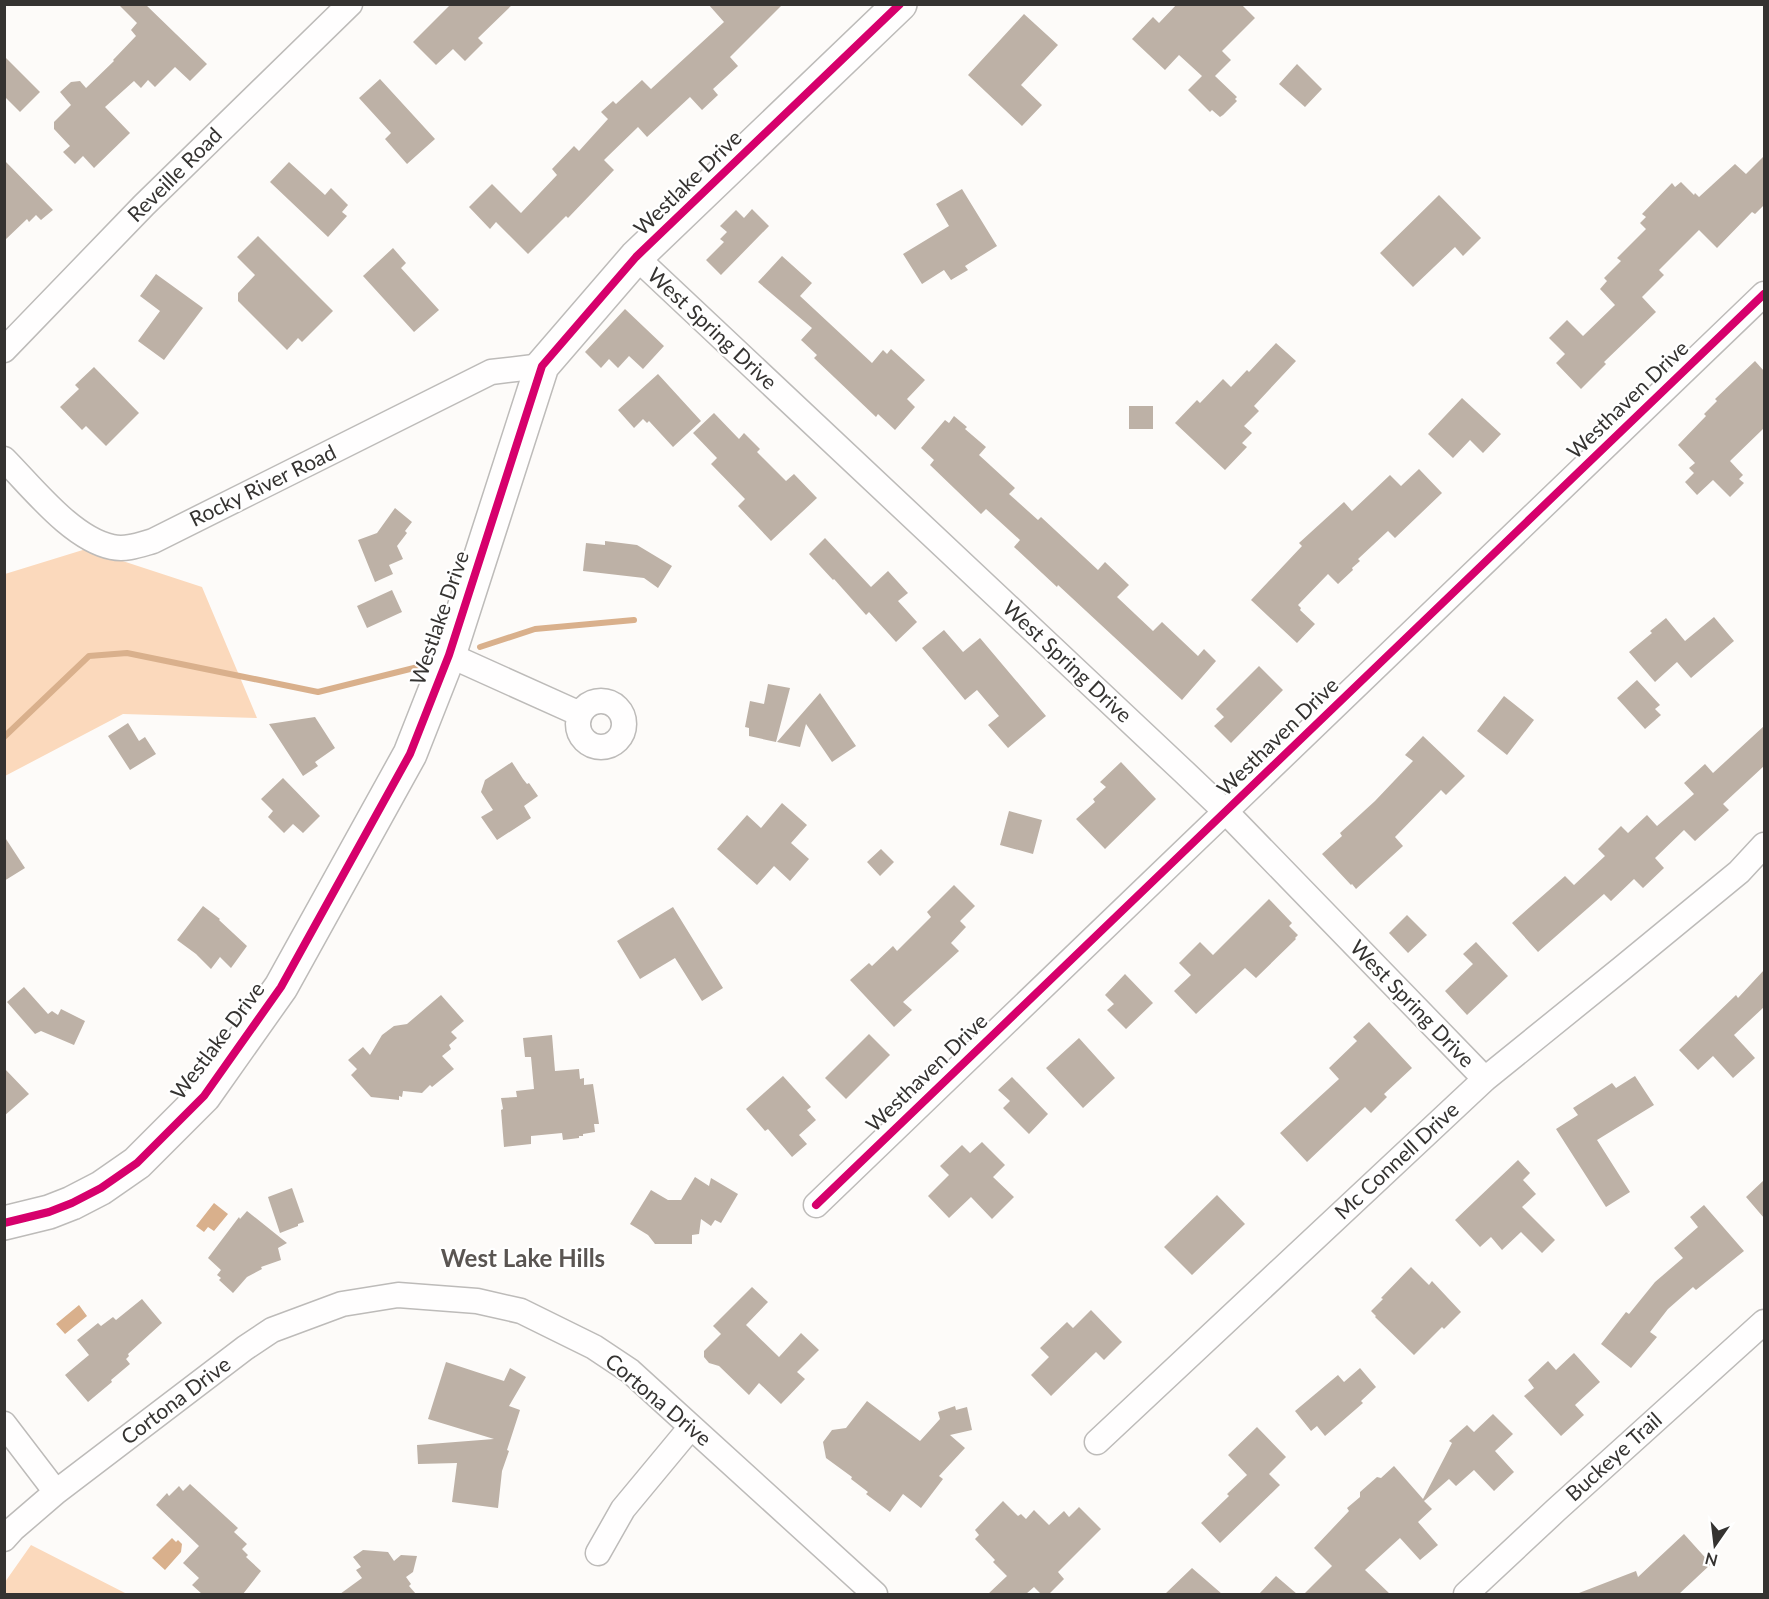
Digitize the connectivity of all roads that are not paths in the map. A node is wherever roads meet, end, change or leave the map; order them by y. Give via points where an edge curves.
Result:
1 (350, 4) edge
2 (900, 4) edge
3 (636, 257) junction
4 (1764, 294) edge
5 (4, 350) edge
6 (542, 366) junction
7 (4, 459) edge
8 (449, 655) junction
9 (580, 714) dead end
10 (1226, 813) junction
11 (1764, 846) edge
12 (1485, 1079) junction
13 (816, 1205) dead end
14 (4, 1223) edge
15 (1764, 1322) edge
16 (4, 1424) edge
17 (691, 1427) junction
18 (1097, 1442) dead end
19 (56, 1492) junction
20 (4, 1539) edge
21 (598, 1553) dead end
22 (875, 1594) edge
23 (1466, 1594) edge

1 - 5 street, Reveille Road via 144,205
2 - 3 street, Westlake Drive
3 - 6 street, Westlake Drive
3 - 10 street, West Spring Drive
4 - 10 street, Westhaven Drive
6 - 7 street, Rocky River Road via 491,372 153,541 133,547 112,547 72,528
6 - 8 street, Westlake Drive
8 - 9 street
8 - 14 street, Westlake Drive via 410,754 309,938 281,987 204,1096 137,1163 101,1188 49,1212
10 - 12 street, West Spring Drive
10 - 13 street, Westhaven Drive
11 - 12 street, Mc Connell Drive via 1739,872
12 - 18 street, Mc Connell Drive
15 - 23 street, Buckeye Trail
16 - 19 street
17 - 19 street, Cortona Drive via 630,1371 594,1347 521,1311 477,1301 398,1295 342,1304 272,1330
17 - 21 street via 624,1509
17 - 22 street, Cortona Drive
19 - 20 street, Cortona Drive

